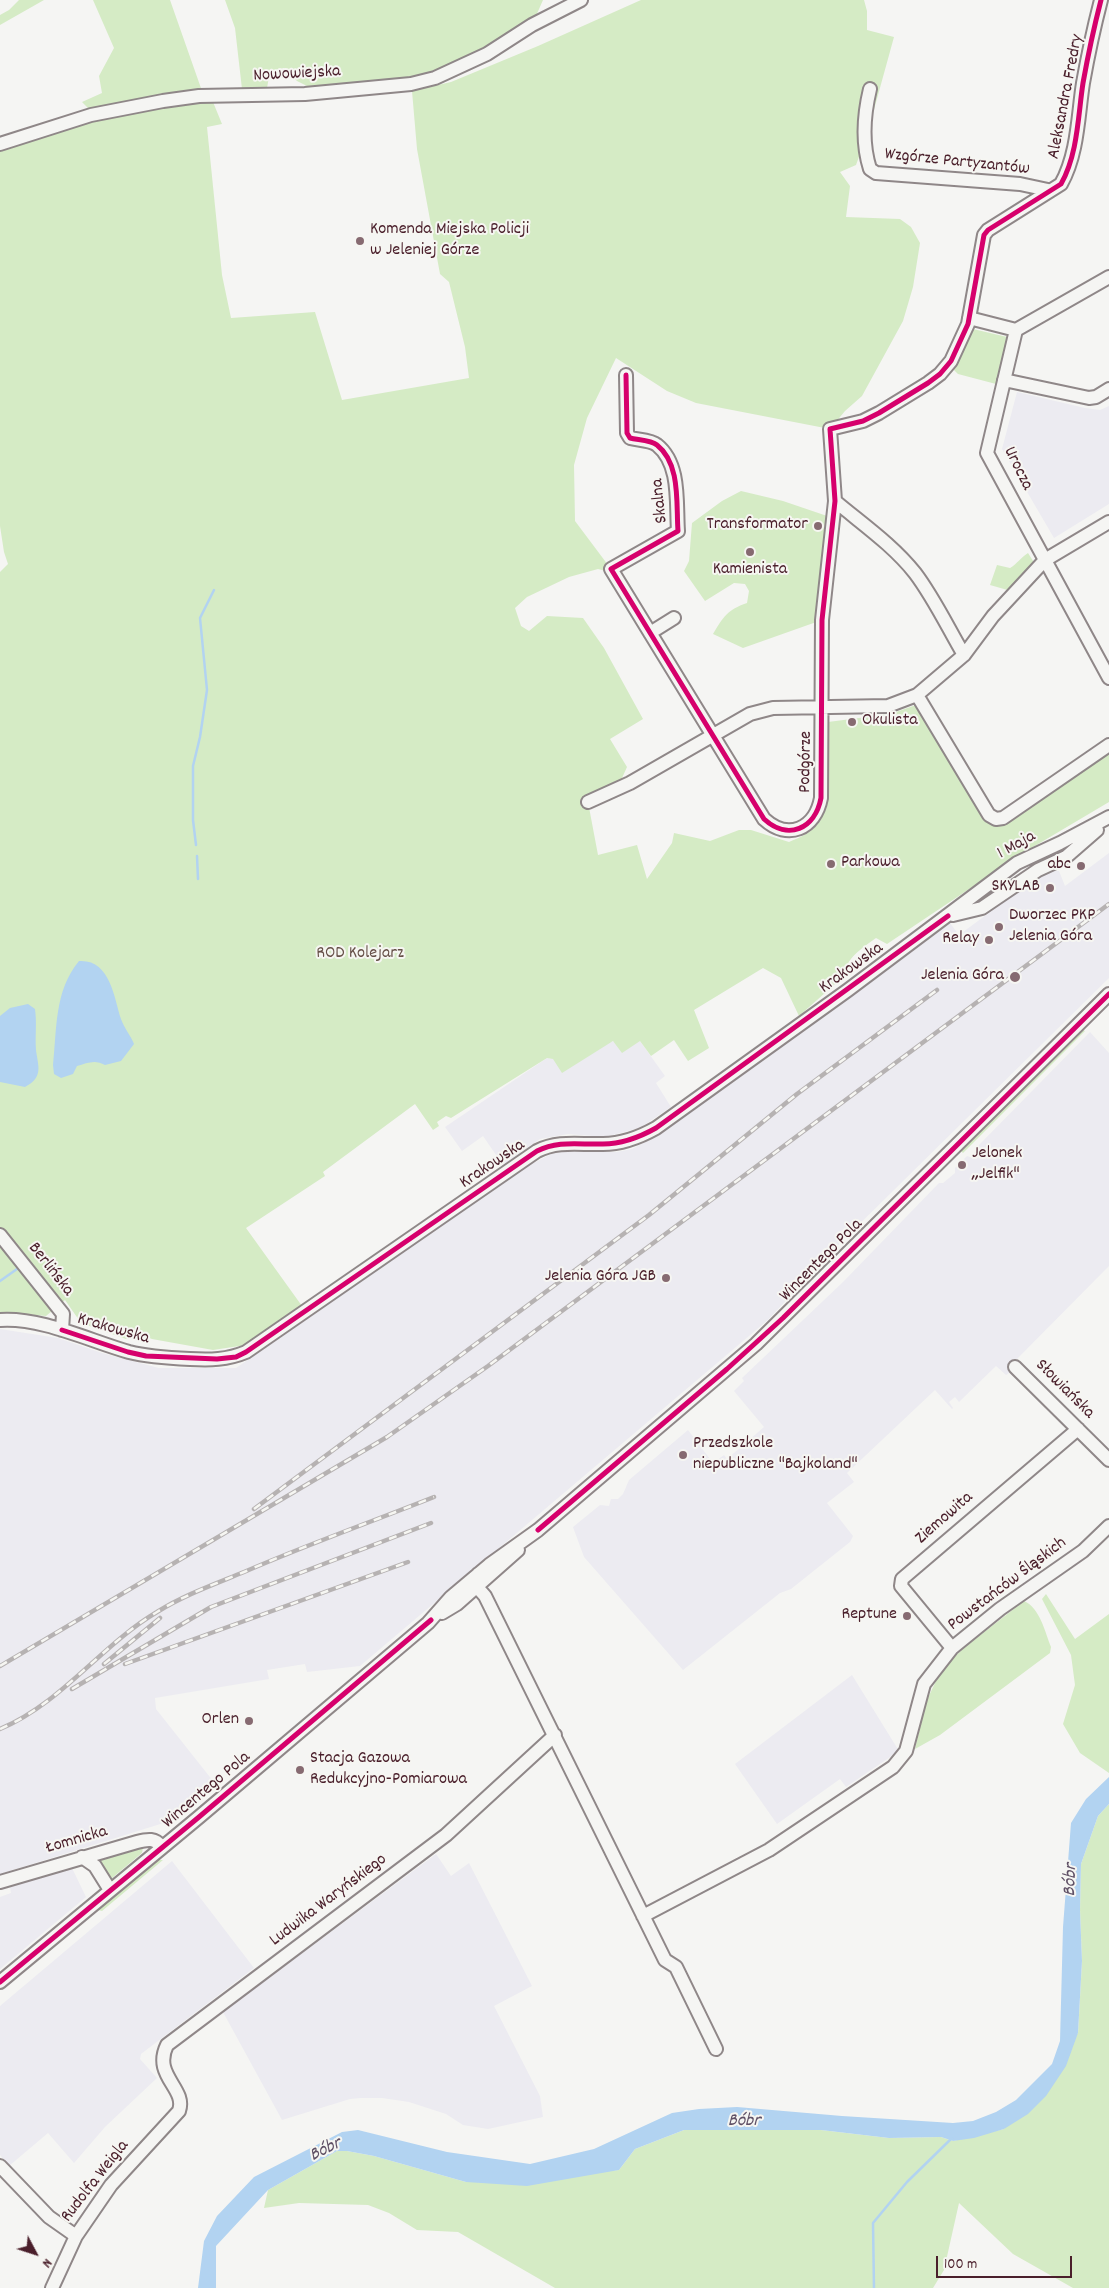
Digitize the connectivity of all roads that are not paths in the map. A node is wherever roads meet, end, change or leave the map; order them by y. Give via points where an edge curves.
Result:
1 (580, 0) edge
2 (1101, 0) edge
3 (870, 89) dead end
4 (0, 144) edge
5 (1048, 190) junction
6 (1109, 277) edge
7 (969, 318) junction
8 (1016, 330) junction
9 (626, 375) dead end
10 (1004, 380) junction
11 (1109, 390) edge
12 (830, 429) joint
13 (835, 501) junction
14 (1109, 522) edge
15 (678, 531) joint
16 (1045, 560) junction
17 (674, 618) dead end
18 (650, 634) junction
19 (964, 655) junction
20 (1109, 678) edge
21 (917, 695) junction
22 (822, 706) junction
23 (712, 735) junction
24 (1109, 745) edge
25 (588, 802) dead end
26 (1109, 818) edge
27 (1109, 994) edge
28 (0, 1235) edge
29 (0, 1320) edge
30 (62, 1330) junction
31 (1015, 1367) dead end
32 (1078, 1429) junction
33 (1109, 1460) edge
34 (1109, 1526) edge
35 (538, 1530) junction
36 (478, 1574) junction
37 (478, 1587) junction
38 (431, 1620) junction
39 (952, 1648) junction
40 (555, 1735) junction
41 (162, 1847) junction
42 (82, 1858) junction
43 (0, 1882) edge
44 (110, 1890) junction
45 (643, 1916) junction
46 (0, 1982) edge
47 (716, 2049) dead end
48 (181, 2105) joint
49 (0, 2166) edge
50 (76, 2236) junction
51 (52, 2288) edge

1 - 4 street, Nowowiejska via 487,54 435,78 412,84 305,94 199,96 163,101 91,115
2 - 5 street, Aleksandra Fredry via 1070,163 1062,184
3 - 5 street, Wzgórze Partyzantów via 864,137 870,169 1020,184
5 - 7 street, Wzgórze Partyzantów via 984,235
6 - 8 street
7 - 8 street
7 - 12 street, Wzgórze Partyzantów via 960,344 940,374 879,413
8 - 10 street, Urocza
9 - 15 street, Skalna via 627,433 630,438 656,443 667,456 674,474
10 - 11 street via 1089,398
10 - 16 street, Urocza via 987,453
12 - 13 street, Podgórze
13 - 19 street via 914,572
13 - 22 street, Podgórze via 822,620
14 - 16 street
15 - 18 street, Podgórze via 611,569
16 - 19 street via 993,616
16 - 20 street, Urocza
17 - 18 street
18 - 23 street, Podgórze
19 - 21 street
21 - 22 street, Podgórze via 888,706
21 - 24 street via 989,815 996,818 1003,818
22 - 23 street, Podgórze via 773,708 750,714
22 - 23 street, Podgórze via 820,806 812,820 798,829 785,831 764,819
23 - 25 street, Podgórze via 630,783
26 - 30 street, Krakowska via 1066,857 1038,870 982,908 948,916 656,1128 619,1143 564,1143 537,1151 246,1352 217,1360 146,1356
27 - 35 street, Wincentego Pola via 784,1318
28 - 30 street, Berlińska via 59,1309 64,1319
29 - 30 street, Krakowska
31 - 32 street, Słowiańska
32 - 33 street, Słowiańska
32 - 39 street, Ziemowita via 902,1579 901,1586
34 - 39 street, Powstańców Śląskich via 1083,1551 1000,1609
35 - 36 street, Wincentego Pola
35 - 37 street, Wincentego Pola
36 - 37 street
36 - 38 street, Wincentego Pola
37 - 38 street, Wincentego Pola
37 - 40 street
38 - 41 street, Wincentego Pola
39 - 45 street, Powstańców Śląskich via 924,1684 906,1751 892,1767 768,1850
40 - 45 street
40 - 48 street, Ludwika Waryńskiego via 446,1835 172,2040 164,2052 162,2066
41 - 42 street, Łomnicka via 157,1841 148,1839
41 - 44 street, Wincentego Pola
42 - 43 street, Łomnicka
42 - 44 street via 95,1866
44 - 46 street, Wincentego Pola
45 - 47 street via 665,1960 676,1967
48 - 50 street, Rudolfa Weigla via 174,2117 111,2186
49 - 50 street via 49,2217
50 - 51 street, Rudolfa Weigla

